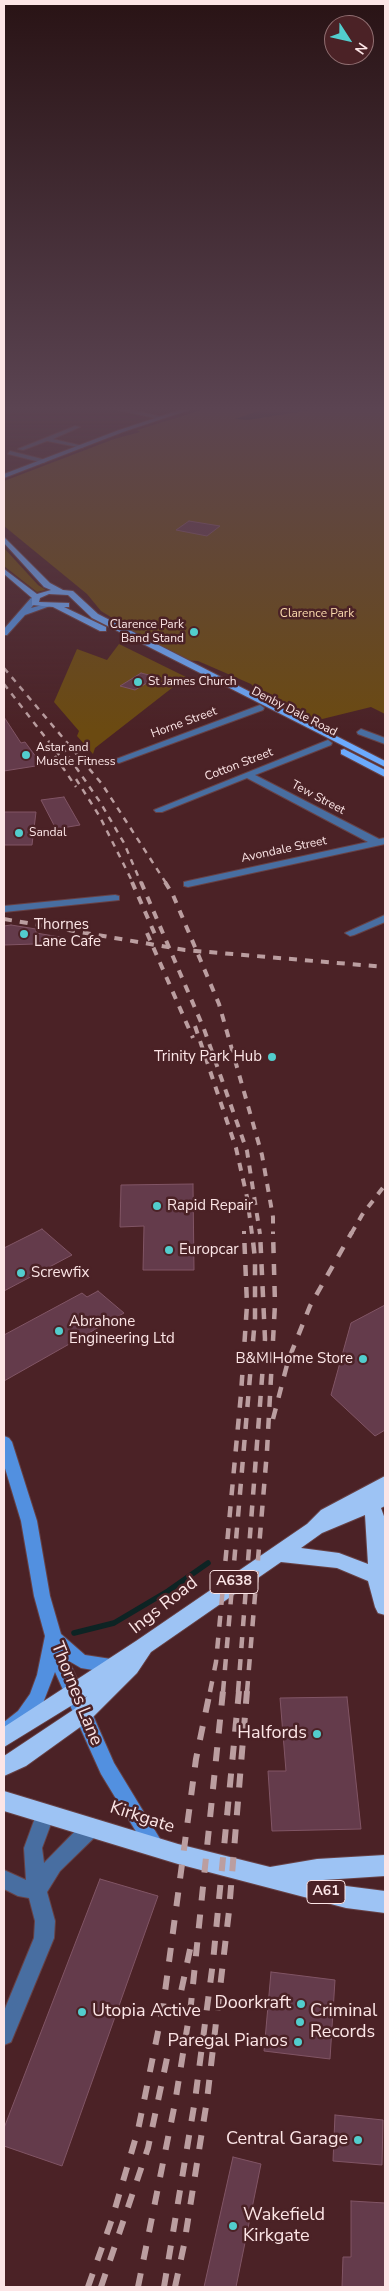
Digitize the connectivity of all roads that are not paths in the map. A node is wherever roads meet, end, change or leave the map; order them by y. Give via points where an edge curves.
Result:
1 (4, 539) edge
2 (4, 571) edge
3 (64, 592) junction
4 (35, 598) junction
5 (77, 600) junction
6 (46, 606) junction
7 (57, 607) junction
8 (22, 613) junction
9 (4, 633) edge
10 (260, 708) junction
11 (367, 733) dead end
12 (385, 741) edge
13 (328, 743) junction
14 (116, 761) dead end
15 (385, 764) edge
16 (247, 774) junction
17 (385, 774) edge
18 (159, 810) dead end
19 (381, 842) edge
20 (188, 884) dead end
21 (114, 898) dead end
22 (4, 909) edge
23 (385, 918) edge
24 (350, 933) dead end
25 (4, 1442) edge
26 (385, 1483) edge
27 (375, 1499) edge
28 (275, 1554) junction
29 (377, 1576) junction
30 (385, 1607) edge
31 (52, 1636) junction
32 (144, 1646) junction
33 (110, 1666) junction
34 (73, 1695) junction
35 (83, 1714) junction
36 (4, 1732) edge
37 (4, 1738) edge
38 (4, 1766) edge
39 (4, 1801) edge
40 (46, 1813) junction
41 (92, 1827) junction
42 (156, 1847) junction
43 (385, 1866) edge
44 (267, 1876) junction
45 (4, 1879) edge
46 (37, 1891) junction
47 (385, 1902) edge
48 (4, 2035) edge

1 - 3 main road via 47,585
2 - 4 main road
3 - 4 main road via 48,592
3 - 5 main road, Denby Dale Road
4 - 6 main road via 35,603
4 - 8 street
5 - 7 main road
5 - 15 main road, Denby Dale Road via 95,616
6 - 7 main road
6 - 8 street
7 - 10 main road, Denby Dale Road
8 - 9 street
10 - 13 main road, Denby Dale Road
10 - 14 street, Horne Street
11 - 12 street
13 - 16 street, Cotton Street
13 - 17 main road, Denby Dale Road
16 - 18 street, Cotton Street
16 - 19 street, Tew Street
19 - 20 street, Avondale Street
21 - 22 street
23 - 24 street
25 - 31 street, Thornes Lane via 29,1521
26 - 27 highway, Ings Road / A638
27 - 28 highway, Ings Road / A638 via 334,1523 314,1529
27 - 29 highway
28 - 29 highway via 347,1563
28 - 32 highway, Ings Road / A638
29 - 30 highway
31 - 33 street via 81,1661
31 - 34 street, Thornes Lane
31 - 36 street via 41,1690 24,1716
32 - 33 highway, A638
32 - 35 highway, Ings Road / A638 via 130,1667
33 - 34 highway, A638
34 - 35 street, Thornes Lane
34 - 37 highway, A638
35 - 38 highway, Ings Road / A638
35 - 42 street, Thornes Lane via 110,1773
39 - 40 highway, Kirkgate / A61
40 - 41 highway, Kirkgate / A61
40 - 46 street via 33,1848
41 - 42 highway, Kirkgate / A61
41 - 46 street via 53,1865
42 - 44 highway, Kirkgate / A61
43 - 44 highway, Kirkgate / A61
44 - 47 highway, Kirkgate / A61 via 346,1897
45 - 46 street
46 - 48 street via 45,1921 44,1938

